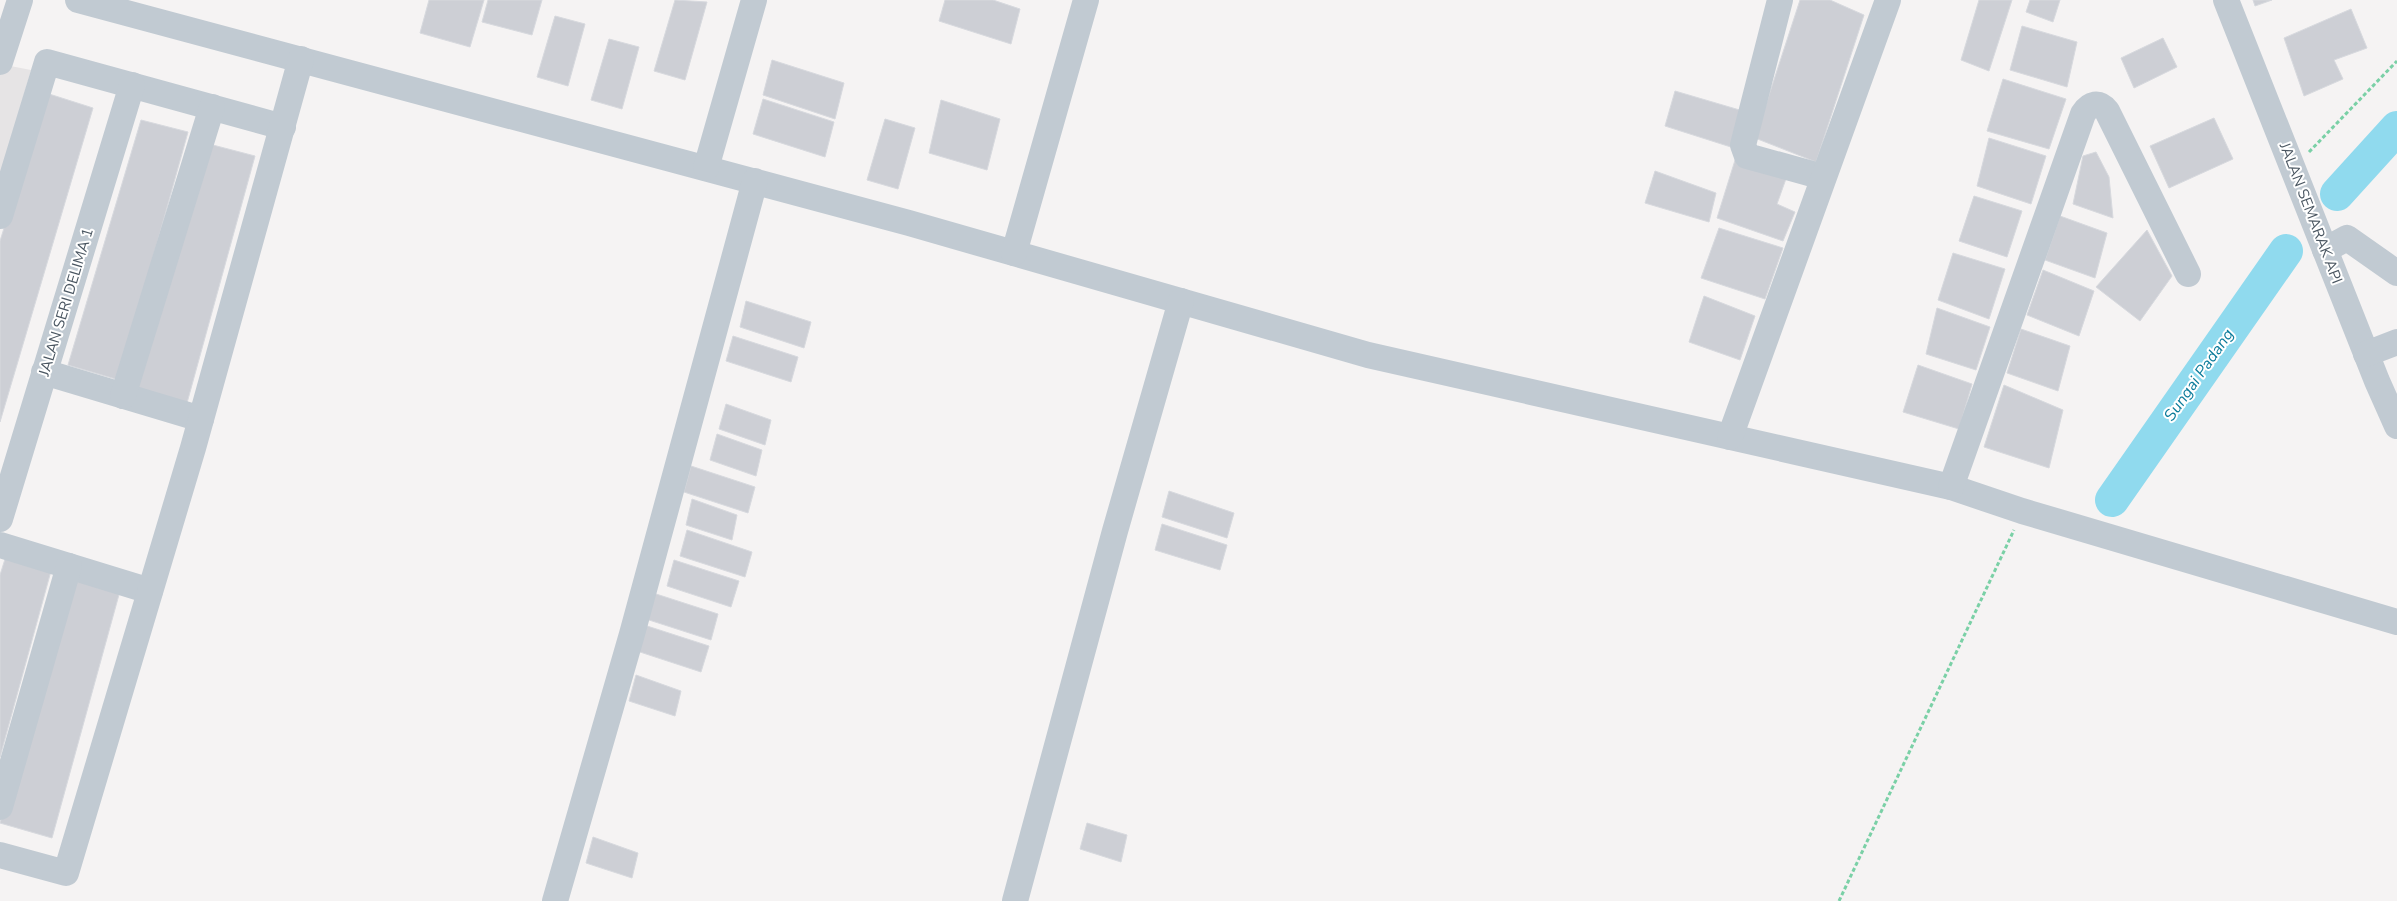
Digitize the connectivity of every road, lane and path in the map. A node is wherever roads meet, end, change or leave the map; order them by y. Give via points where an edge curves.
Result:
1 (20, 0) edge
2 (78, 0) edge
3 (754, 0) edge
4 (1086, 0) edge
5 (1780, 0) edge
6 (1888, 0) edge
7 (2226, 0) edge
8 (1, 53) edge
9 (301, 59) junction
10 (2397, 61) edge
11 (132, 85) junction
12 (212, 107) junction
13 (283, 127) junction
14 (2294, 167) junction
15 (706, 168) junction
16 (1823, 177) junction
17 (755, 182) junction
18 (0, 216) edge
19 (2325, 250) junction
20 (1014, 253) junction
21 (2397, 273) edge
22 (2188, 274) dead end
23 (1180, 301) junction
24 (2397, 342) edge
25 (2366, 354) junction
26 (44, 372) junction
27 (123, 396) junction
28 (201, 419) junction
29 (2397, 426) edge
30 (1730, 437) junction
31 (11, 444) edge
32 (1951, 487) junction
33 (2022, 511) junction
34 (0, 519) edge
35 (0, 545) edge
36 (69, 566) junction
37 (150, 591) junction
38 (2397, 622) edge
39 (0, 807) edge
40 (0, 855) edge
41 (555, 901) edge
42 (1015, 901) edge
43 (1840, 901) edge

1 - 8 street
2 - 9 street
3 - 15 street
4 - 20 street
5 - 16 street via 1744,151 1747,156
6 - 16 street
7 - 14 street, JALAN SEMARAK API
9 - 13 street
9 - 15 street
10 - 14 path
11 - 12 street
11 - 18 street via 47,62
11 - 26 street, JALAN SERI DELIMA 1
12 - 13 street
12 - 27 street
13 - 28 street
14 - 19 street, JALAN SEMARAK API
15 - 17 street
16 - 30 street
17 - 20 street
17 - 41 street via 632,634
19 - 21 street via 2347,238
19 - 25 street, JALAN SEMARAK API
20 - 23 street
22 - 32 street via 2107,111 2095,104 2088,107
23 - 30 street via 1368,355
23 - 42 street
24 - 25 street
25 - 29 street, JALAN SEMARAK API
26 - 27 street
26 - 31 street, JALAN SERI DELIMA 1
27 - 28 street
28 - 37 street
30 - 32 street
31 - 34 street, JALAN SERI DELIMA 1
32 - 33 street
33 - 38 street
33 - 43 path
35 - 36 street
36 - 37 street
36 - 39 street
37 - 40 street via 66,873

